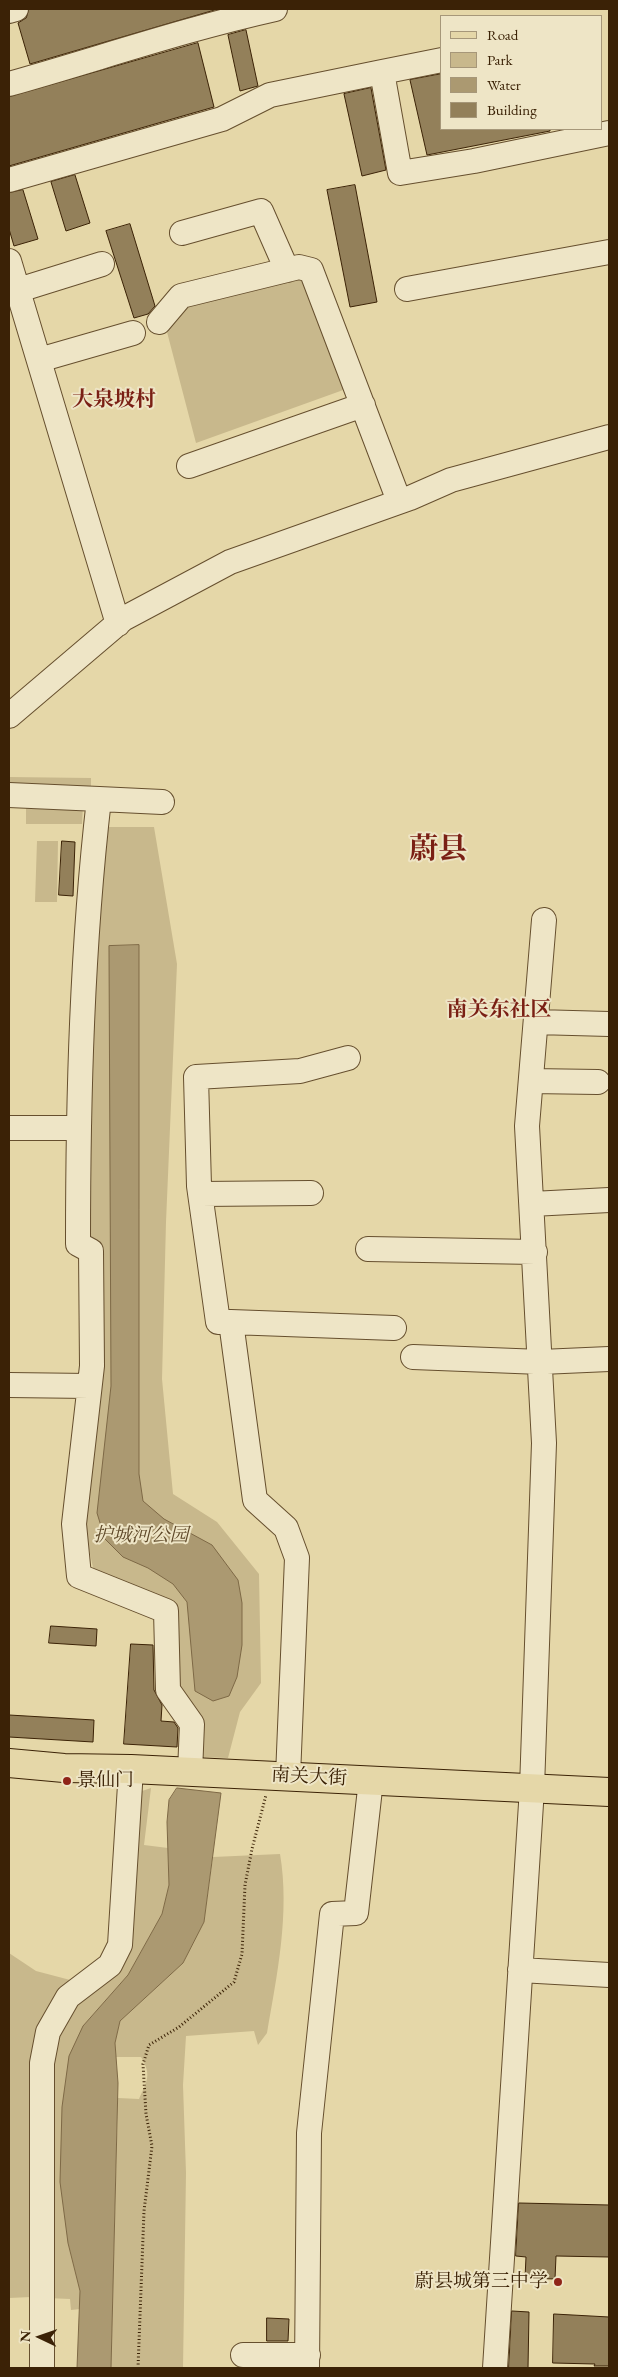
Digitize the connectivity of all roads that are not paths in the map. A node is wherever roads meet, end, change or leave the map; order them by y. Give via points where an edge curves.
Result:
1 (16, 9) edge
2 (275, 9) edge
3 (9, 11) edge
4 (440, 60) edge
5 (382, 72) junction
6 (9, 84) edge
7 (609, 133) edge
8 (9, 180) edge
9 (182, 233) dead end
10 (609, 252) edge
11 (9, 261) edge
12 (102, 264) dead end
13 (288, 270) junction
14 (407, 289) dead end
15 (13, 292) edge
16 (159, 322) dead end
17 (133, 333) dead end
18 (39, 360) junction
19 (363, 405) junction
20 (609, 437) edge
21 (189, 466) dead end
22 (399, 502) junction
23 (118, 624) junction
24 (9, 716) edge
25 (9, 796) edge
26 (99, 799) junction
27 (162, 802) dead end
28 (544, 920) dead end
29 (536, 1022) junction
30 (609, 1024) edge
31 (348, 1058) dead end
32 (531, 1081) junction
33 (598, 1082) dead end
34 (9, 1128) edge
35 (78, 1128) junction
36 (311, 1193) dead end
37 (201, 1194) junction
38 (609, 1200) edge
39 (532, 1204) junction
40 (368, 1249) dead end
41 (535, 1252) junction
42 (231, 1322) junction
43 (394, 1328) dead end
44 (413, 1357) dead end
45 (609, 1359) edge
46 (541, 1362) junction
47 (9, 1385) edge
48 (89, 1386) junction
49 (9, 1763) edge
50 (131, 1769) junction
51 (190, 1772) junction
52 (280, 1776) junction
53 (371, 1780) junction
54 (532, 1788) junction
55 (609, 1792) edge
56 (520, 1970) junction
57 (609, 1975) edge
58 (243, 2355) dead end
59 (307, 2362) edge
60 (42, 2368) edge
61 (495, 2368) edge

1 - 3 street
2 - 6 street via 205,24 116,54
4 - 5 street
5 - 7 street via 400,173
5 - 8 street via 270,95 222,119
9 - 13 street via 261,211
10 - 14 street
11 - 15 street
12 - 15 street
13 - 16 street via 180,296
13 - 19 street via 298,267 311,270
15 - 18 street
17 - 18 street
18 - 23 street
19 - 21 street
19 - 22 street
20 - 22 street via 451,480
22 - 23 street via 230,562
23 - 24 street
25 - 26 street
26 - 27 street
26 - 35 street via 90,883
28 - 29 street
29 - 30 street
29 - 32 street
31 - 37 street via 300,1071 196,1077
32 - 33 street
32 - 39 street via 527,1126
34 - 35 street
35 - 48 street via 78,1244 91,1251 92,1366
36 - 37 street
37 - 42 street via 218,1322
38 - 39 street
39 - 41 street
40 - 41 street
41 - 46 street
42 - 43 street
42 - 52 street via 255,1500 286,1528 297,1558
44 - 46 street
45 - 46 street
46 - 54 street via 544,1443
47 - 48 street
48 - 51 street via 74,1524 80,1576 166,1611 168,1690 192,1724
49 - 50 main road, 南关大街
50 - 51 main road, 南关大街
50 - 60 street via 120,1946 110,1965 68,1998 48,2032 42,2063
51 - 52 main road, 南关大街
52 - 53 main road, 南关大街
53 - 54 main road, 南关大街
53 - 59 street via 356,1913 332,1914 309,2133
54 - 55 main road, 南关大街
54 - 56 street
56 - 57 street
56 - 61 street
58 - 59 street

